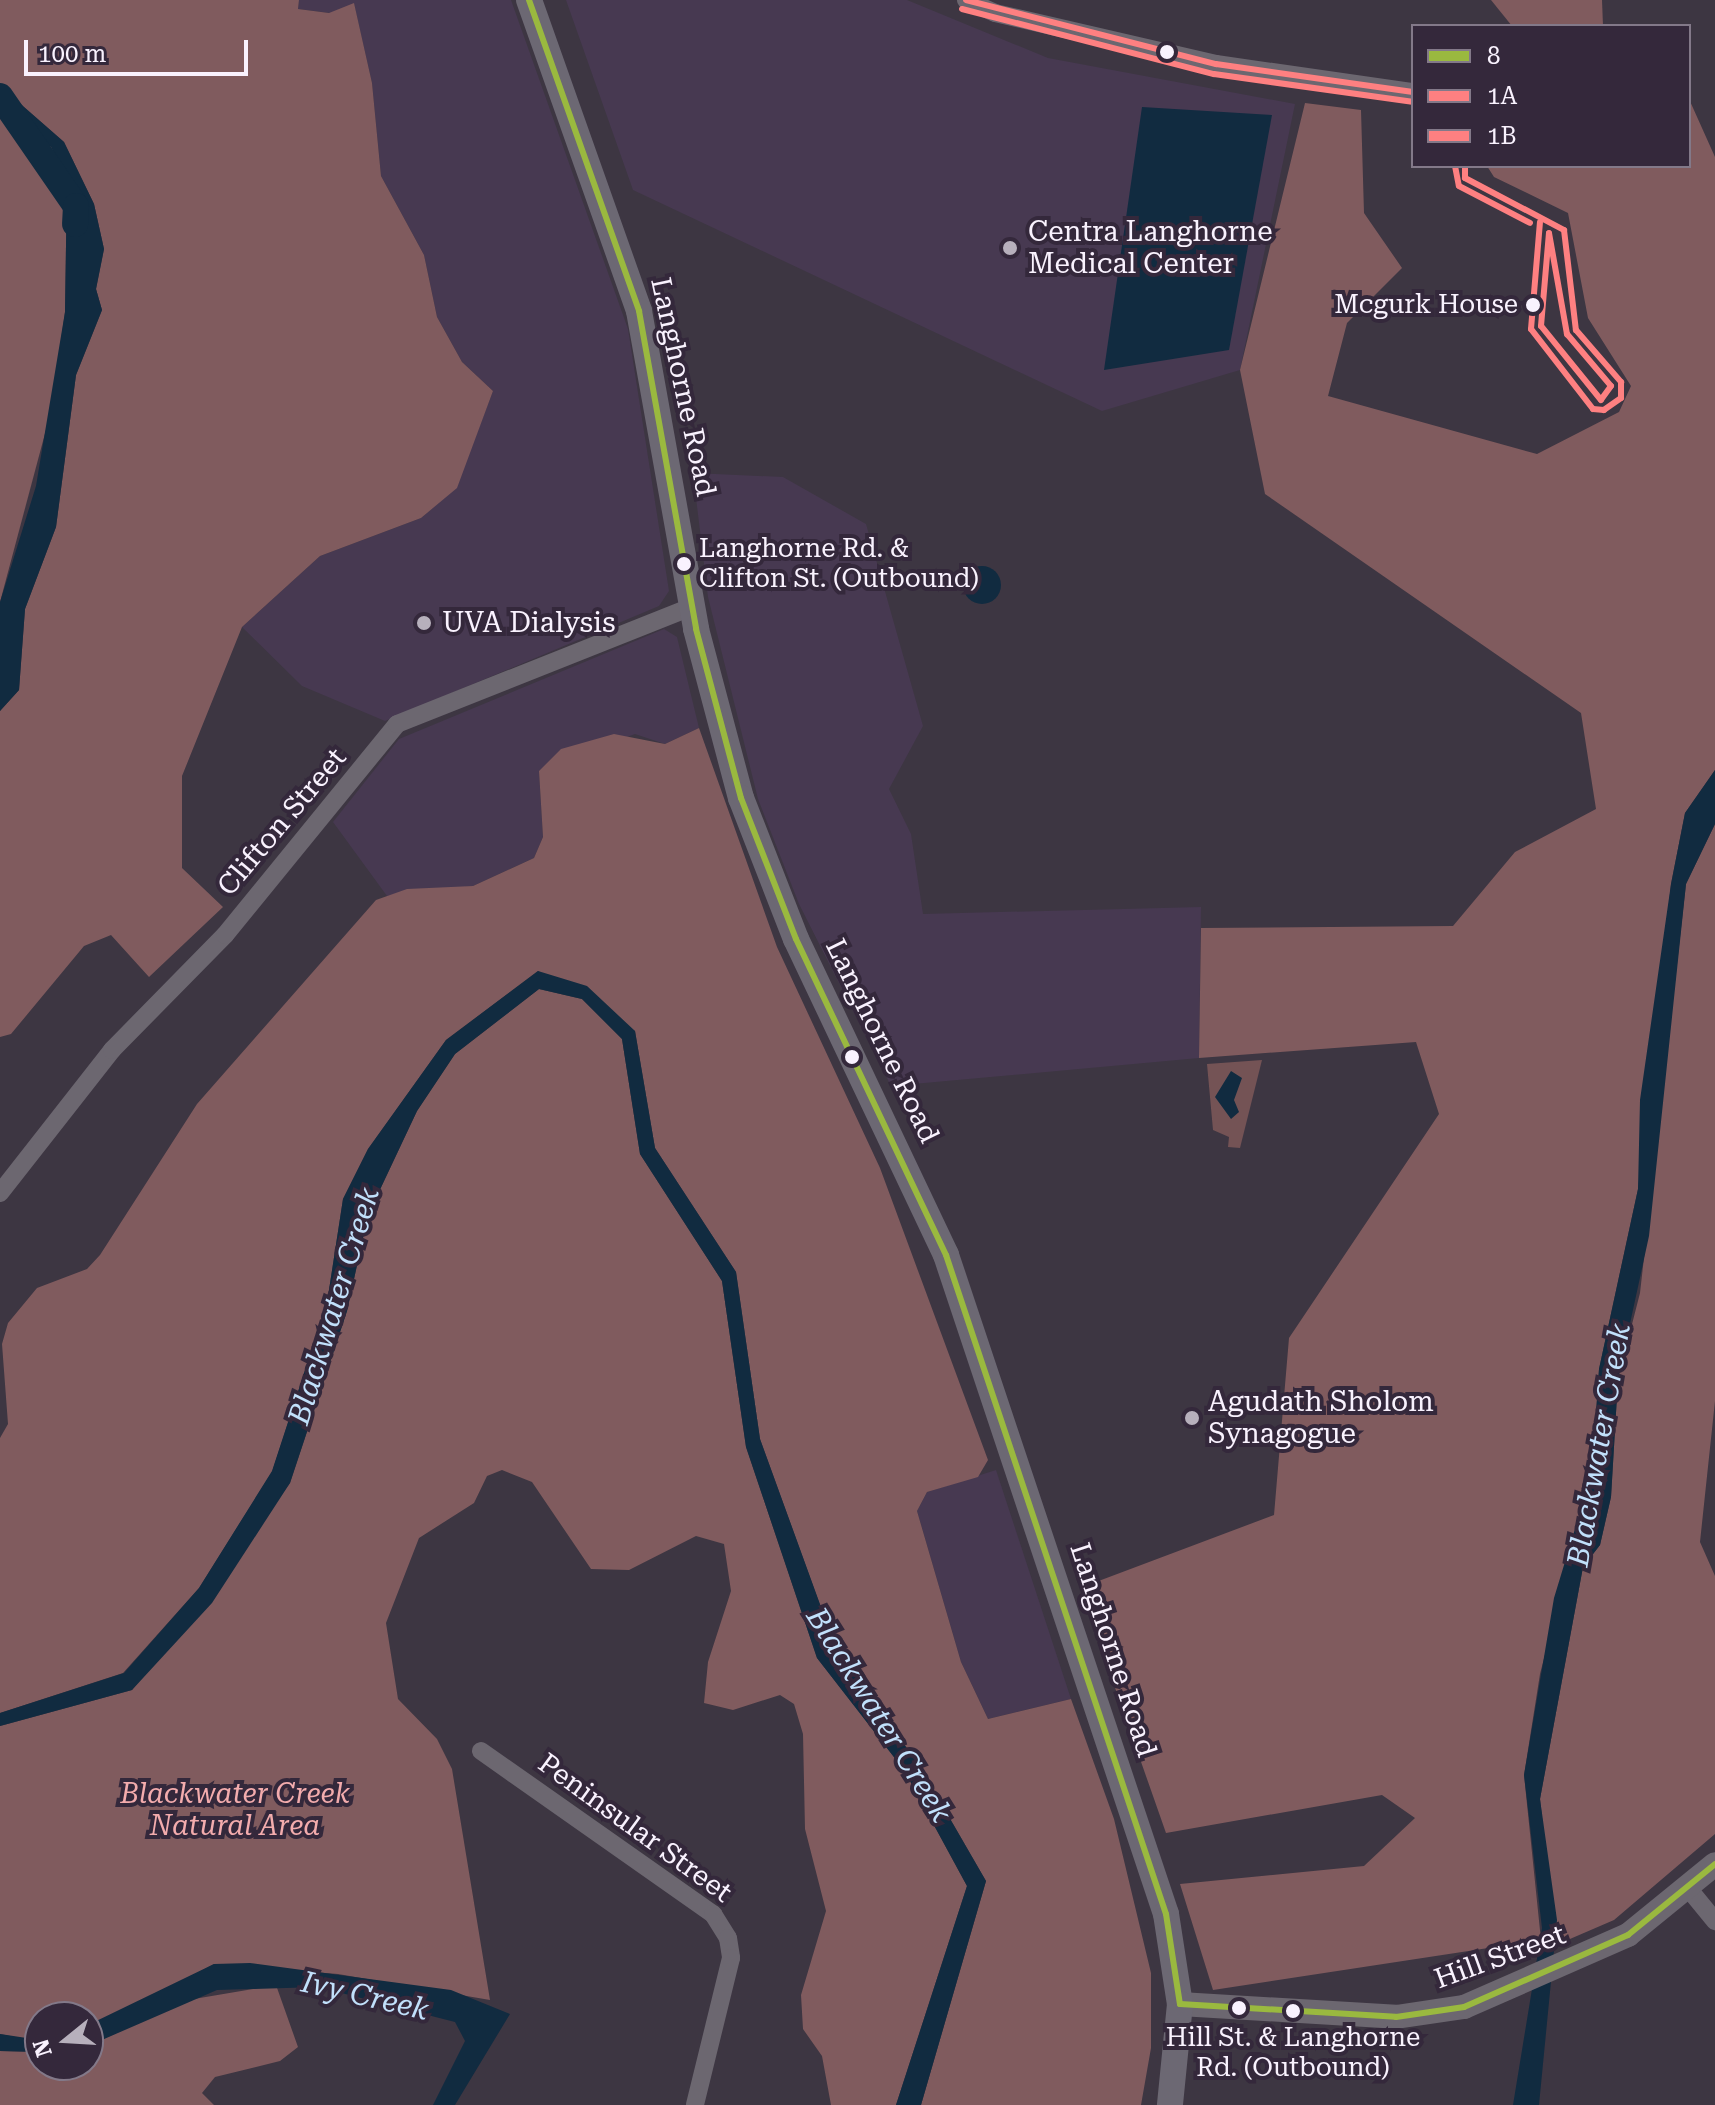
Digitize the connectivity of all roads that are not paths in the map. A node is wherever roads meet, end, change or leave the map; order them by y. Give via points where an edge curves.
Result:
1 (529, 0) edge
2 (966, 0) edge
3 (996, 7) edge
4 (1411, 92) edge
5 (693, 606) junction
6 (0, 1193) edge
7 (481, 1751) dead end
8 (1715, 1864) edge
9 (1688, 1888) junction
10 (1715, 1921) edge
11 (1180, 2004) junction
12 (695, 2105) edge
13 (1170, 2105) edge

1 - 5 main road, Langhorne Road via 639,311
2 - 3 street
3 - 4 street via 1216,64
5 - 6 street, Clifton Street via 397,724 225,935 112,1050
5 - 11 main road, Langhorne Road via 722,732 770,878 946,1255 1166,1914
7 - 12 street, Peninsular Street via 713,1914 728,1938 731,1958
8 - 9 street, Hill Street
9 - 10 street
9 - 11 street, Hill Street via 1628,1935 1495,1997 1396,2017
11 - 13 main road, Langhorne Road

